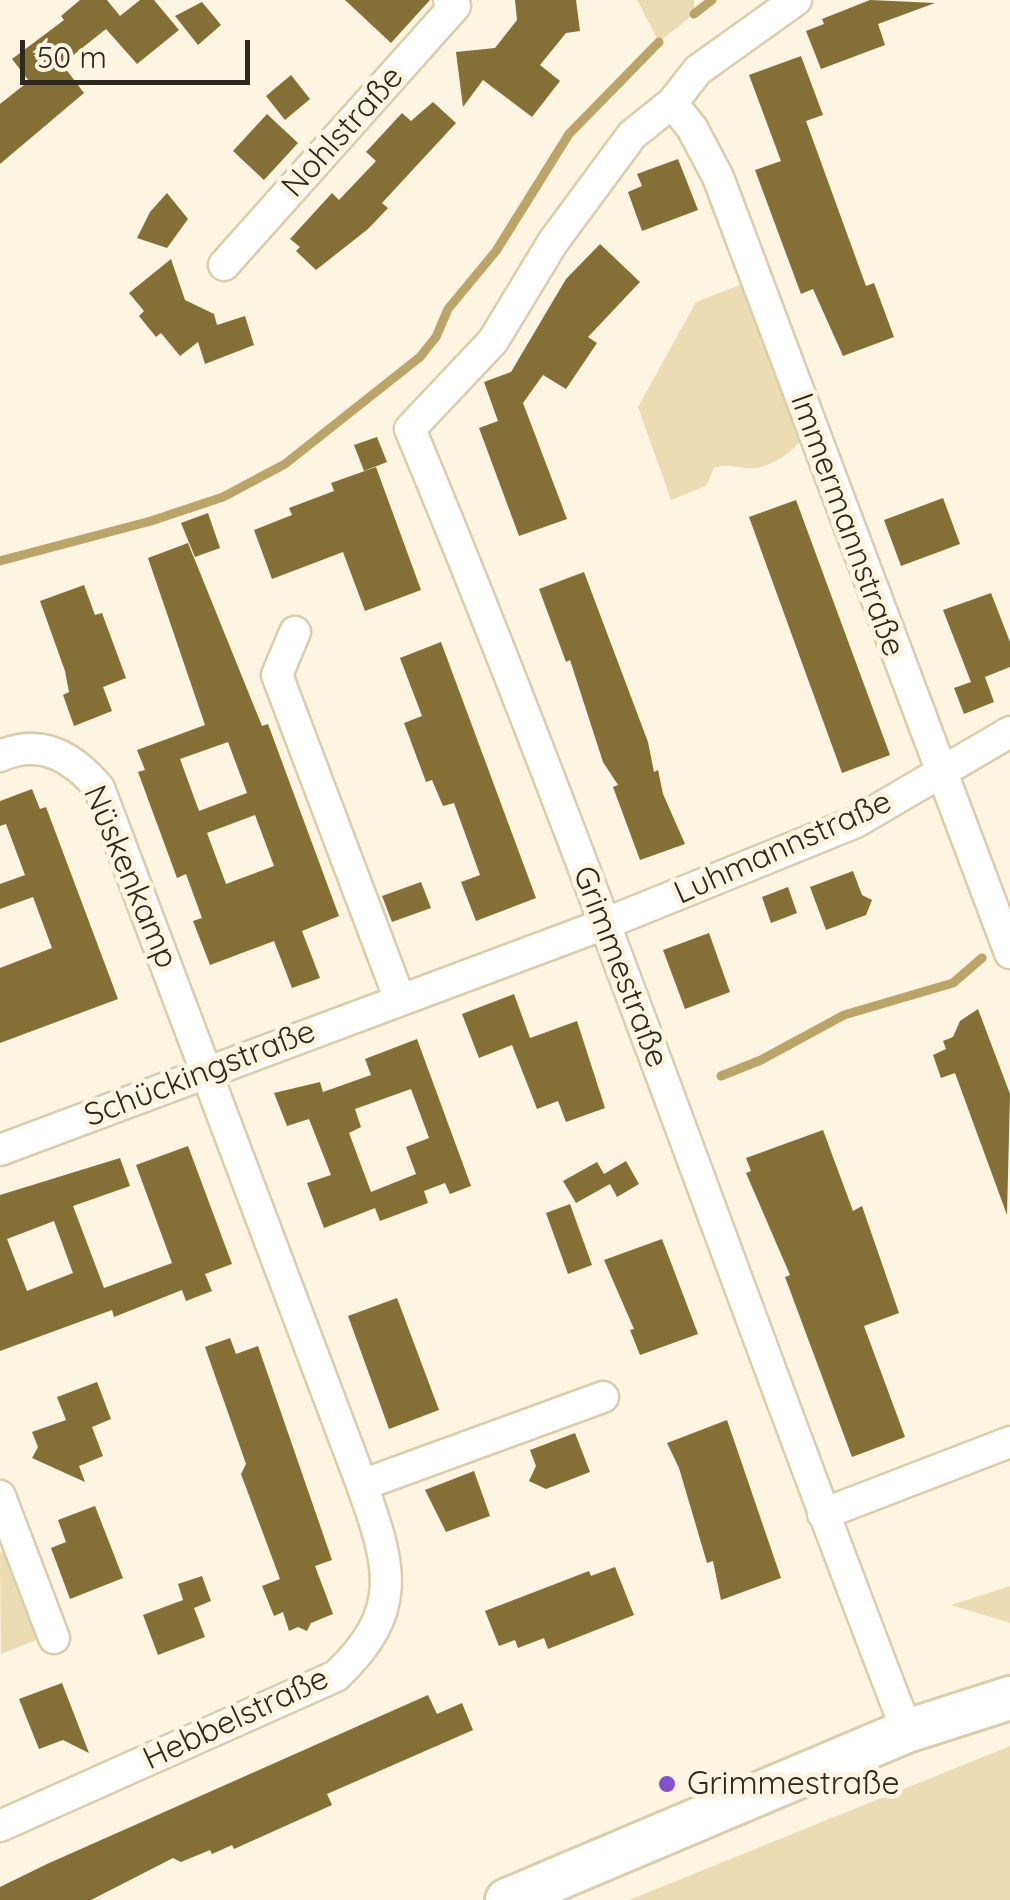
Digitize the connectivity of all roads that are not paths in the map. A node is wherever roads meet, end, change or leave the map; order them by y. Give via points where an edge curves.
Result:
1 (449, 0) edge
2 (796, 0) edge
3 (672, 103) junction
4 (224, 265) dead end
5 (295, 632) dead end
6 (1010, 732) edge
7 (0, 756) edge
8 (940, 774) junction
9 (602, 925) junction
10 (1010, 952) edge
11 (400, 1000) junction
12 (207, 1070) junction
13 (2, 1144) edge
14 (602, 1397) dead end
15 (1010, 1442) edge
16 (362, 1485) junction
17 (0, 1496) edge
18 (823, 1514) junction
19 (54, 1638) dead end
20 (1010, 1698) edge
21 (907, 1731) junction
22 (0, 1826) edge
23 (506, 1900) edge

1 - 4 street, Nohlstraße via 455,6
2 - 3 street via 698,70
3 - 8 street, Immermannstraße via 718,177
3 - 9 street, Grimmestraße via 632,135 553,242 493,341 410,430
5 - 11 street via 276,675
6 - 8 street, Luhmannstraße
7 - 12 street, Nüskenkamp via 42,749 78,763 98,788
8 - 9 street, Luhmannstraße via 856,822
8 - 10 street, Immermannstraße
9 - 11 street, Schückingstraße
9 - 18 street, Grimmestraße via 686,1134
11 - 12 street, Schückingstraße
12 - 13 street, Schückingstraße
12 - 16 street, Hebbelstraße
14 - 16 street
15 - 18 street
16 - 22 street, Hebbelstraße via 385,1550 386,1589 373,1636 336,1676
17 - 19 street
18 - 21 street, Grimmestraße
20 - 21 main road
21 - 23 main road

